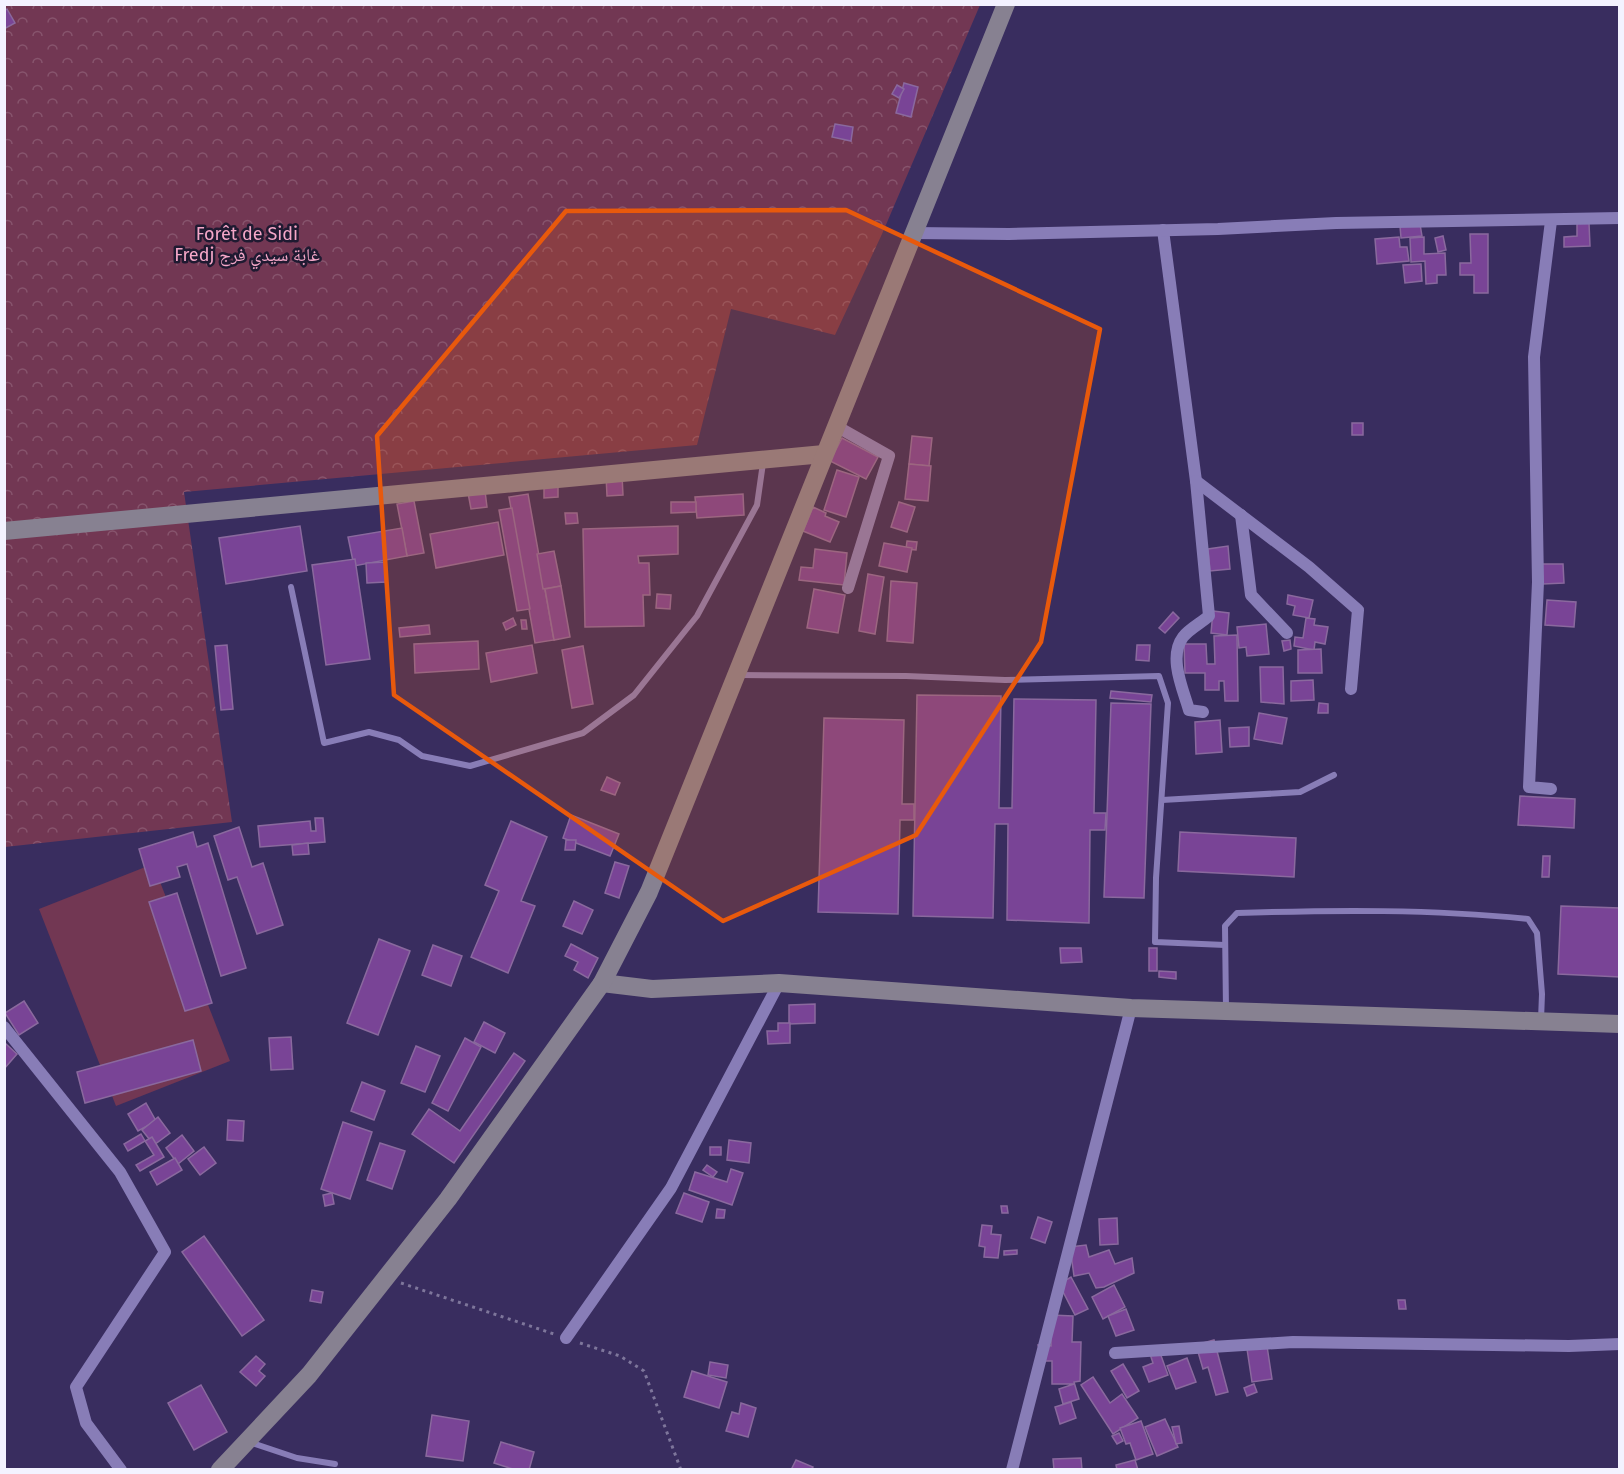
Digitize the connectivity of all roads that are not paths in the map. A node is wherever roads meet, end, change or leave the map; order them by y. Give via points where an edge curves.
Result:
1 (1006, 4) edge
2 (1620, 218) edge
3 (1551, 221) junction
4 (1163, 230) junction
5 (914, 233) junction
6 (836, 426) junction
7 (824, 454) junction
8 (764, 459) junction
9 (1196, 482) junction
10 (1241, 515) junction
11 (4, 531) edge
12 (291, 587) dead end
13 (848, 588) dead end
14 (1287, 633) dead end
15 (736, 675) junction
16 (1351, 689) dead end
17 (1203, 712) dead end
18 (1334, 776) dead end
19 (1551, 789) dead end
20 (1162, 800) junction
21 (1225, 945) junction
22 (602, 983) junction
23 (779, 983) junction
24 (1131, 1008) junction
25 (1226, 1011) junction
26 (1541, 1021) junction
27 (1620, 1024) edge
28 (4, 1027) edge
29 (566, 1338) dead end
30 (1620, 1344) edge
31 (1115, 1353) dead end
32 (246, 1442) junction
33 (335, 1464) dead end
34 (121, 1470) edge
35 (220, 1470) edge
36 (1012, 1470) edge

1 - 5 main road
2 - 3 street
3 - 4 street
3 - 19 street via 1534,357 1538,582 1529,788
4 - 5 street
4 - 9 street
5 - 6 main road
6 - 7 main road
6 - 13 street via 889,456
7 - 8 main road
7 - 15 main road
8 - 11 main road
8 - 12 lane via 757,505 697,616 634,695 583,733 470,766 422,756 399,740 369,732 324,743
9 - 10 street
9 - 17 street via 1209,616 1183,638 1177,650 1178,672 1189,710
10 - 14 street via 1251,595
10 - 16 street via 1358,610
15 - 20 lane via 1005,680 1159,676 1168,703
15 - 22 main road via 649,892
18 - 20 lane via 1300,792
20 - 21 lane via 1155,942
21 - 25 lane
21 - 26 lane via 1225,926 1237,913 1377,911 1528,919 1537,933
22 - 23 main road via 652,989
22 - 32 main road via 448,1199 309,1375
23 - 24 main road
23 - 29 street via 671,1188
24 - 25 main road
24 - 36 street
25 - 26 main road
26 - 27 main road
28 - 34 street via 120,1172 165,1252 76,1387 86,1423
30 - 31 street via 1293,1342
32 - 33 lane via 297,1458
32 - 35 main road

